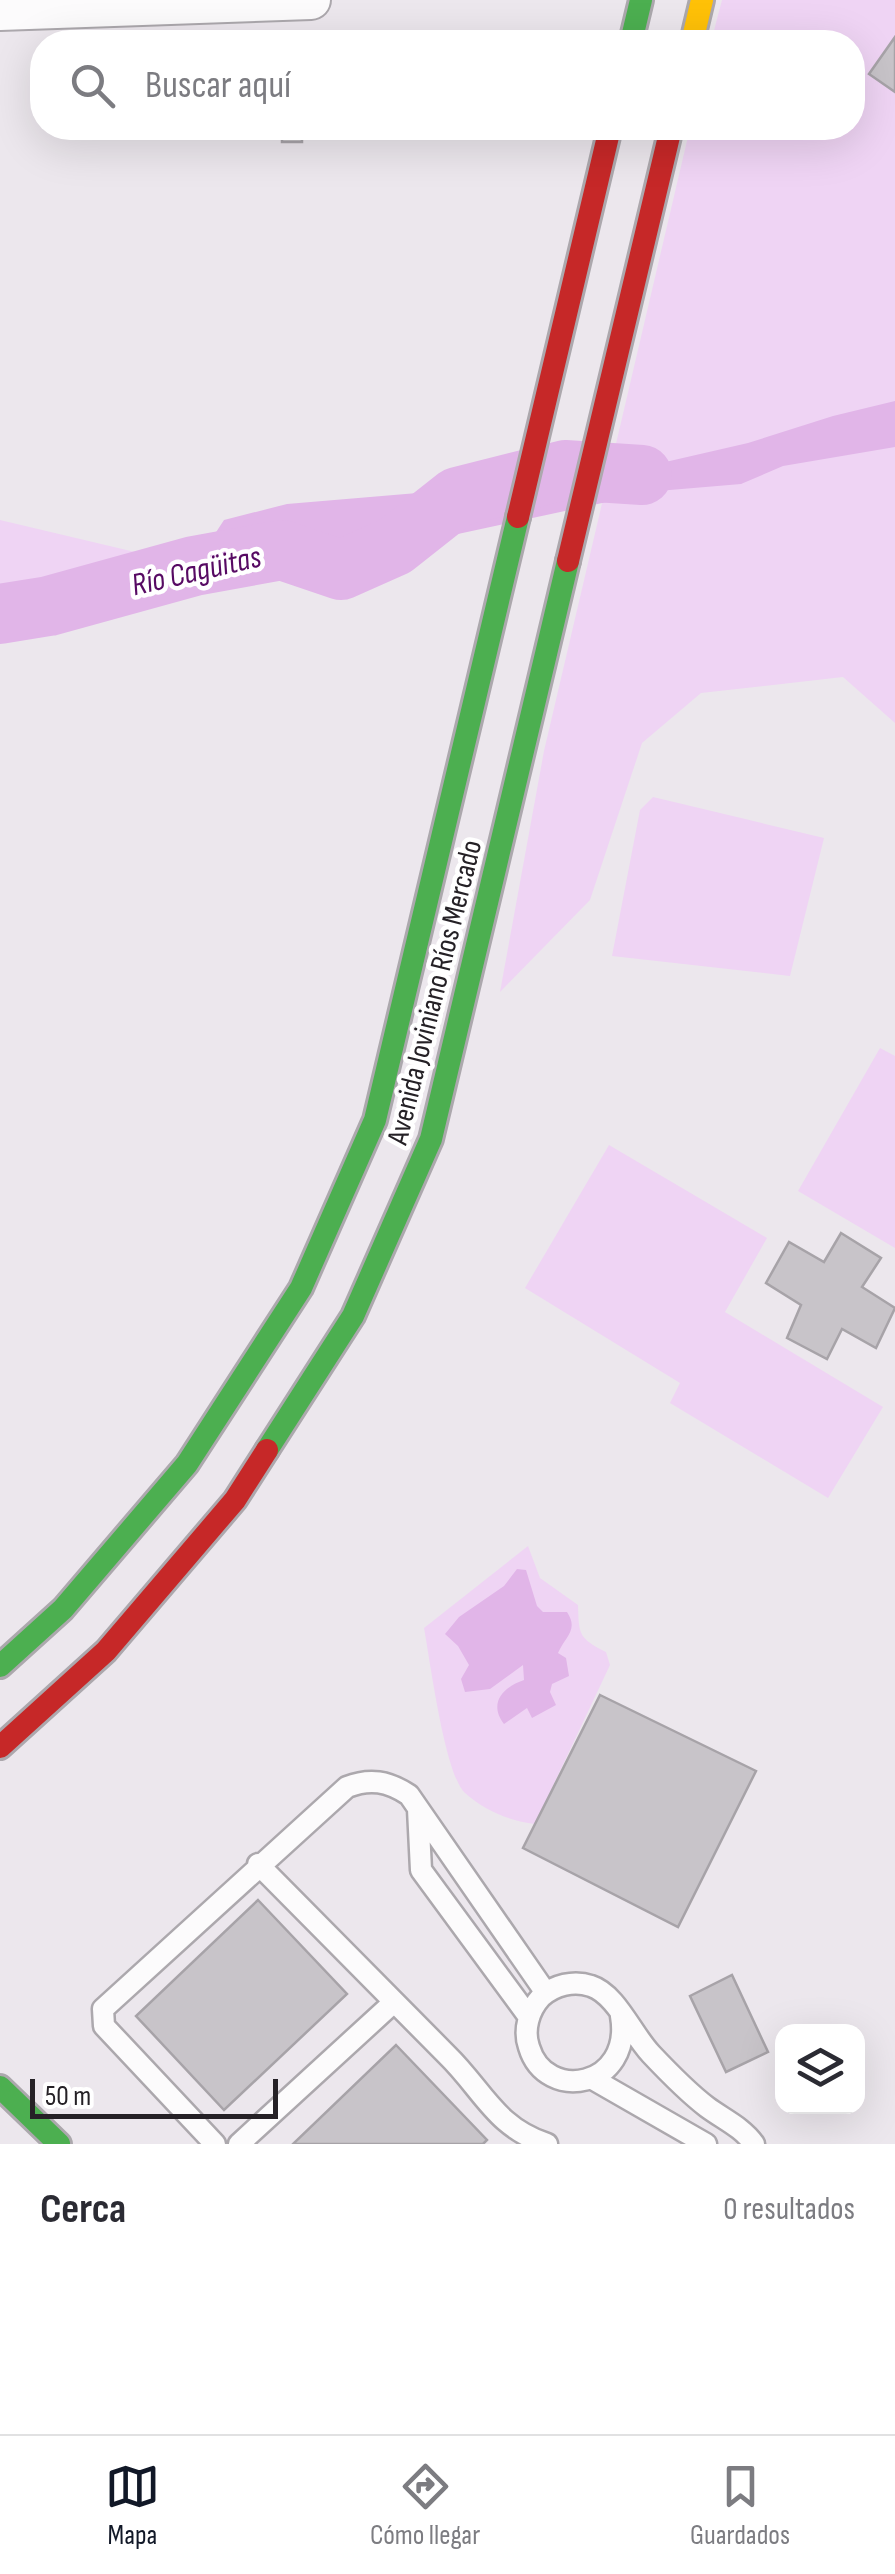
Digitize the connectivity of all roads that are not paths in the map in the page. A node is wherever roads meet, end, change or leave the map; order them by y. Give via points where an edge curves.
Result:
1 (311, 0) edge
2 (642, 0) edge
3 (702, 0) edge
4 (0, 10) edge
5 (634, 30) edge
6 (695, 30) edge
7 (607, 140) edge
8 (668, 140) edge
9 (0, 1666) edge
10 (0, 1747) edge
11 (418, 1807) junction
12 (258, 1864) junction
13 (546, 1993) junction
14 (394, 2002) junction
15 (621, 2016) junction
16 (529, 2017) junction
17 (591, 2078) junction
18 (0, 2087) edge
19 (512, 2137) edge
20 (59, 2144) edge
21 (215, 2144) edge
22 (239, 2144) edge
23 (548, 2144) edge
24 (706, 2144) edge
25 (754, 2144) edge

1 - 4 street
2 - 5 main road
3 - 6 main road
7 - 9 main road, Avenida Joviniano Ríos Mercado via 375,1120 301,1288 187,1464 63,1610
8 - 10 main road, Avenida Joviniano Ríos Mercado via 432,1139 353,1316 235,1500 106,1651
11 - 12 lane via 396,1787 358,1782 336,1793
11 - 13 lane
11 - 16 lane via 422,1870
12 - 14 lane
12 - 21 lane via 101,2014 104,2026
13 - 15 lane via 590,1985
13 - 16 lane
14 - 19 lane via 456,2064
14 - 22 lane
15 - 17 lane via 615,2060
15 - 25 lane via 674,2078
16 - 17 lane via 536,2061 561,2079
17 - 24 lane
18 - 20 main road
19 - 23 lane

